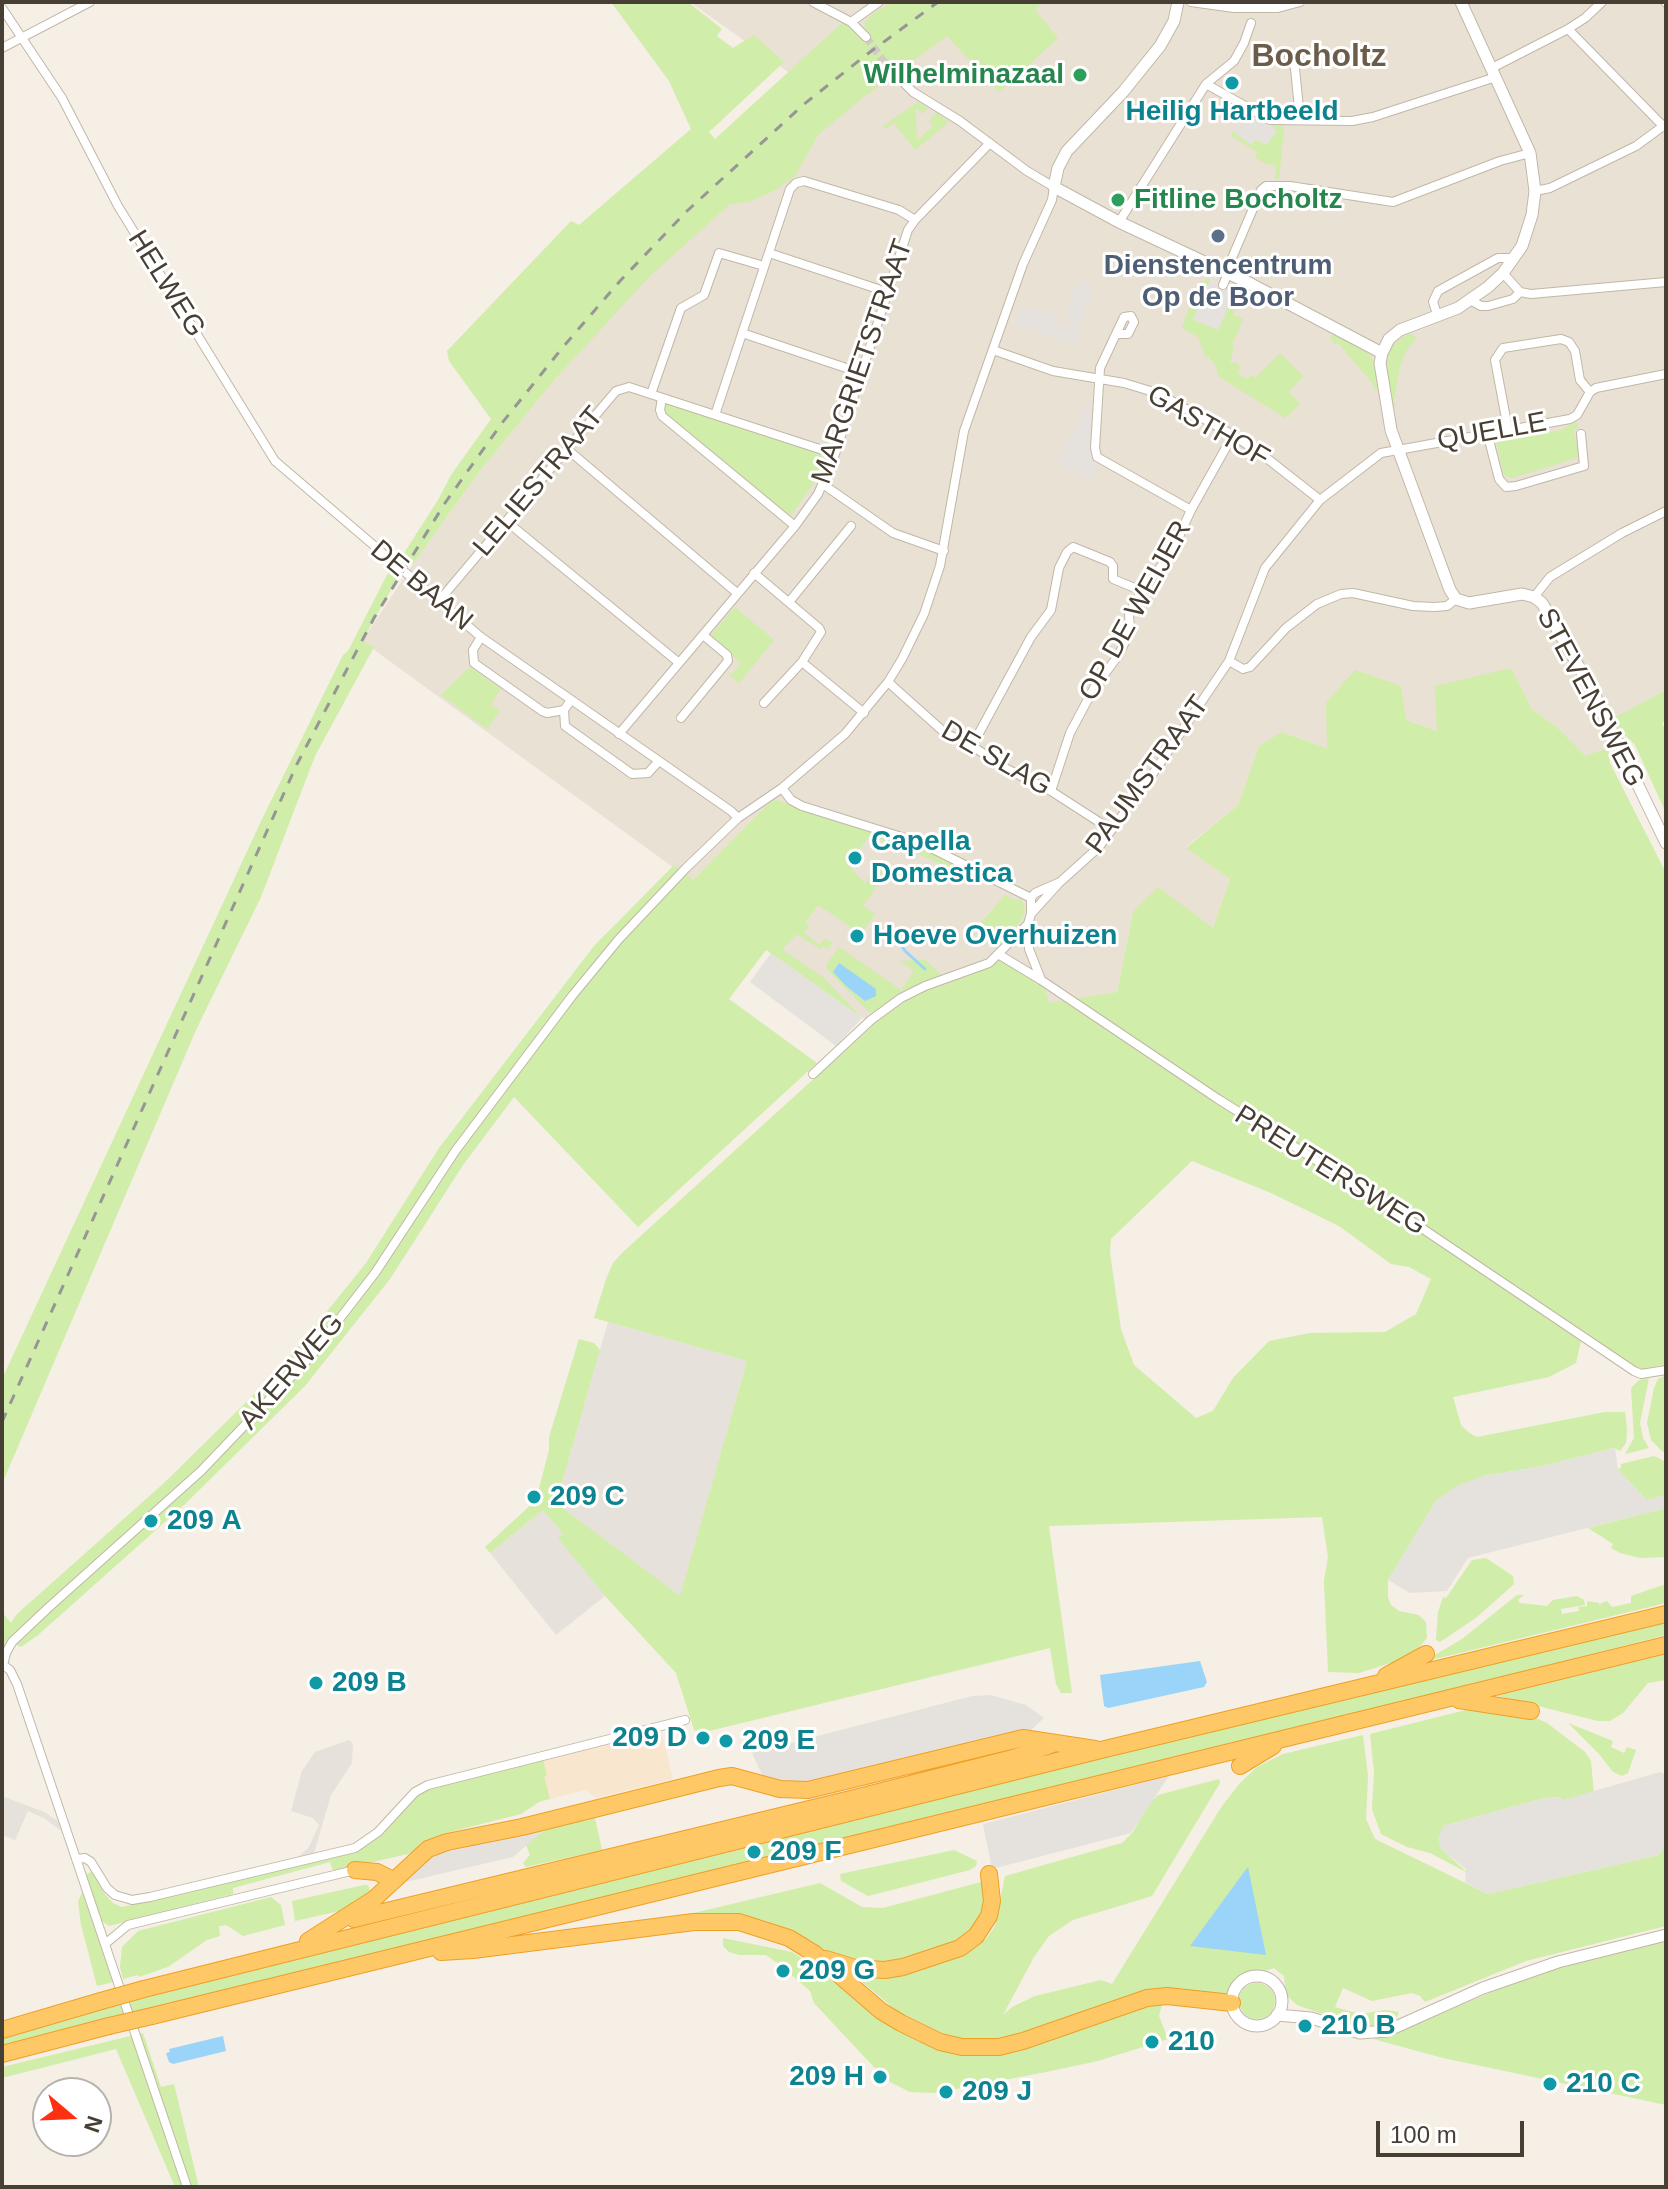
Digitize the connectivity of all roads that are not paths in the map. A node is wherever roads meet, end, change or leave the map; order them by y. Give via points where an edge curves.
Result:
1 (90, 2) edge
2 (813, 2) edge
3 (879, 2) edge
4 (1178, 2) edge
5 (1191, 2) edge
6 (1300, 2) edge
7 (1461, 2) edge
8 (1602, 2) edge
9 (2, 8) edge
10 (851, 22) junction
11 (1251, 23) dead end
12 (1568, 29) junction
13 (24, 37) junction
14 (866, 37) tunnel mouth
15 (2, 48) edge
16 (1289, 56) dead end
17 (887, 66) tunnel mouth
18 (1494, 73) junction
19 (1206, 84) junction
20 (1300, 119) junction
21 (1665, 125) edge
22 (990, 143) junction
23 (1530, 153) junction
24 (1054, 187) junction
25 (1535, 191) junction
26 (915, 220) junction
27 (1119, 222) junction
28 (769, 253) junction
29 (1514, 258) junction
30 (764, 266) junction
31 (1503, 273) junction
32 (1225, 277) junction
33 (1666, 282) edge
34 (887, 292) junction
35 (1520, 292) junction
36 (1470, 300) junction
37 (1438, 317) junction
38 (742, 333) junction
39 (1117, 334) dead end
40 (993, 350) junction
41 (1382, 353) junction
42 (861, 373) junction
43 (1666, 374) edge
44 (1099, 379) junction
45 (1590, 392) junction
46 (651, 394) junction
47 (662, 398) junction
48 (715, 415) junction
49 (1508, 429) junction
50 (1487, 432) junction
51 (1581, 434) dead end
52 (1233, 435) junction
53 (567, 449) junction
54 (1397, 449) junction
55 (835, 454) junction
56 (824, 485) junction
57 (1320, 500) junction
58 (1191, 510) junction
59 (1666, 511) edge
60 (506, 521) junction
61 (795, 526) junction
62 (851, 526) dead end
63 (361, 535) joint
64 (944, 551) junction
65 (754, 573) junction
66 (1142, 591) junction
67 (737, 593) junction
68 (1534, 597) junction
69 (1456, 599) junction
70 (438, 602) junction
71 (789, 602) junction
72 (703, 635) junction
73 (481, 637) junction
74 (1229, 661) junction
75 (678, 662) junction
76 (802, 662) junction
77 (888, 682) junction
78 (571, 700) junction
79 (764, 703) dead end
80 (564, 710) junction
81 (864, 713) junction
82 (681, 718) dead end
83 (619, 734) junction
84 (972, 746) junction
85 (659, 761) junction
86 (782, 788) junction
87 (1051, 791) junction
88 (738, 818) junction
89 (1110, 829) junction
90 (1666, 843) edge
91 (1059, 883) junction
92 (1031, 898) junction
93 (1031, 914) junction
94 (1028, 924) junction
95 (998, 954) junction
96 (1041, 980) junction
97 (813, 1074) dead end
98 (1666, 1370) edge
99 (1666, 1614) edge
100 (1666, 1645) edge
101 (1426, 1654) dead end
102 (1366, 1687) junction
103 (1445, 1699) junction
104 (1531, 1711) dead end
105 (685, 1720) dead end
106 (1288, 1737) junction
107 (1059, 1743) junction
108 (1101, 1750) junction
109 (1240, 1766) dead end
110 (748, 1830) junction
111 (76, 1859) junction
112 (355, 1870) joint
113 (989, 1874) dead end
114 (388, 1886) junction
115 (343, 1921) junction
116 (1666, 1935) edge
117 (105, 1944) junction
118 (289, 1952) junction
119 (815, 1954) junction
120 (399, 1955) junction
121 (1282, 2001) junction
122 (1232, 2003) junction
123 (1277, 2015) junction
124 (1311, 2018) junction
125 (2, 2030) edge
126 (2, 2054) edge
127 (187, 2187) edge

1 - 13 street
2 - 10 street
3 - 10 street
4 - 24 street via 1160,46 1067,151
5 - 6 street via 1234,8
7 - 18 street
8 - 12 street
9 - 13 street, HELWEG
10 - 14 street
11 - 19 street via 1234,61
12 - 18 street
12 - 21 street
13 - 15 street
13 - 63 street, HELWEG via 118,206 268,452
16 - 20 street
17 - 22 street via 913,92
18 - 20 street via 1373,117
18 - 23 street
19 - 20 street via 1270,120
19 - 27 street
21 - 25 street via 1636,146
22 - 24 street
22 - 26 street, MARGRIETSTRAAT
23 - 25 street
23 - 32 street via 1393,202 1266,186
24 - 27 street
24 - 40 street
25 - 29 street via 1528,232
26 - 28 street via 899,210 804,181 790,189
26 - 34 street, MARGRIETSTRAAT
27 - 32 street
28 - 30 street
28 - 34 street
29 - 31 street
29 - 37 street via 1498,258 1438,291 1433,302
30 - 38 street
30 - 46 street via 719,253 704,295 681,308
31 - 35 street
31 - 36 street
32 - 41 street
33 - 35 street
34 - 42 street, MARGRIETSTRAAT
35 - 36 street via 1488,306
36 - 37 street
37 - 41 street via 1400,330
38 - 42 street
38 - 48 street
39 - 44 street via 1101,363
40 - 44 street, GASTHOF via 1053,371
40 - 64 street via 958,451
41 - 54 street via 1381,374
42 - 55 street, MARGRIETSTRAAT
43 - 45 street
44 - 52 street, GASTHOF via 1157,393
44 - 58 street via 1097,457
45 - 49 street, QUELLE via 1570,419
45 - 49 street via 1580,380 1569,342 1503,348 1495,360
46 - 47 street
46 - 53 street, LELIESTRAAT via 629,387 616,391
47 - 48 street
47 - 61 street via 662,416
48 - 55 street
49 - 50 street, QUELLE
50 - 51 street via 1499,479 1506,487 1584,466
50 - 54 street, QUELLE
52 - 57 street, GASTHOF
52 - 58 street, OP DE WEIJER
53 - 60 street, LELIESTRAAT
53 - 67 street
54 - 57 street, QUELLE via 1381,453
54 - 69 street
55 - 56 street, MARGRIETSTRAAT
56 - 61 street, MARGRIETSTRAAT
56 - 64 street via 893,533
57 - 74 street, PAUMSTRAAT via 1265,568
58 - 66 street, OP DE WEIJER via 1172,552
59 - 68 street via 1550,577
60 - 70 street, LELIESTRAAT
60 - 75 street
61 - 65 street, MARGRIETSTRAAT
62 - 71 street
63 - 70 street, DE BAAN
64 - 77 street via 924,614
65 - 67 street, MARGRIETSTRAAT
65 - 71 street
66 - 84 street via 1113,579 1110,562 1073,547 1067,552 1051,610
66 - 87 street, OP DE WEIJER via 1129,613 1130,632 1118,656 1070,733
67 - 72 street, MARGRIETSTRAAT
68 - 69 street via 1522,594 1469,603
68 - 90 street, STEVENSWEG via 1583,674
69 - 74 street via 1434,607 1341,594 1317,604 1286,628 1250,667
70 - 73 street, DE BAAN
71 - 76 street via 821,632
72 - 75 street, MARGRIETSTRAAT
72 - 82 street via 728,661
73 - 78 street, DE BAAN
73 - 80 street, DE BAAN via 473,650 474,663 542,711
74 - 89 street, PAUMSTRAAT
75 - 83 street, MARGRIETSTRAAT
76 - 79 street
76 - 81 street
77 - 81 street
77 - 84 street, DE SLAG via 945,733
78 - 80 street
78 - 83 street, DE BAAN
80 - 85 street via 565,726 632,774 648,773
81 - 86 street
83 - 85 street, DE BAAN
84 - 87 street, DE SLAG
85 - 88 street, DE BAAN
86 - 88 street
86 - 92 street via 802,806 921,843
87 - 89 street, DE SLAG
88 - 111 street, AKERWEG via 628,929 581,985 310,1357 201,1471 12,1642 3,1665 13,1673
89 - 91 street, PAUMSTRAAT via 1099,847
91 - 92 street, PAUMSTRAAT
91 - 93 street, PAUMSTRAAT
92 - 93 street
93 - 94 street
94 - 95 street
94 - 96 street via 1031,955
95 - 96 street, PREUTERSWEG
95 - 97 street via 983,966 901,998
96 - 98 street, PREUTERSWEG via 1634,1371
99 - 102 highway
100 - 103 highway
101 - 102 highway
102 - 108 highway
103 - 104 highway
103 - 106 highway
105 - 111 street via 428,1785 355,1848 150,1897 132,1900 115,1895 91,1862
106 - 109 highway
106 - 120 highway
107 - 108 highway
107 - 110 highway
107 - 114 highway via 1023,1738 808,1790 780,1789 732,1776 447,1842 414,1859
108 - 110 highway
110 - 115 highway
110 - 118 highway
111 - 117 street, AKERWEG
112 - 114 highway via 377,1872 387,1877
112 - 117 street via 128,1925
113 - 119 highway via 989,1916 960,1948 885,1970 855,1968
114 - 115 highway
115 - 118 highway
116 - 124 street via 1558,1962 1387,2031 1360,2033
117 - 127 street, AKERWEG
118 - 125 highway, bridge
119 - 120 highway via 773,1931 739,1922 694,1922
119 - 122 highway via 891,2017 922,2035 962,2047 1023,2041 1147,1998
120 - 126 highway, bridge
121 - 122 street via 1273,1982 1257,1976 1241,1981
121 - 123 street
121 - 124 street
122 - 123 street via 1239,2018 1250,2025 1265,2024
123 - 124 street

